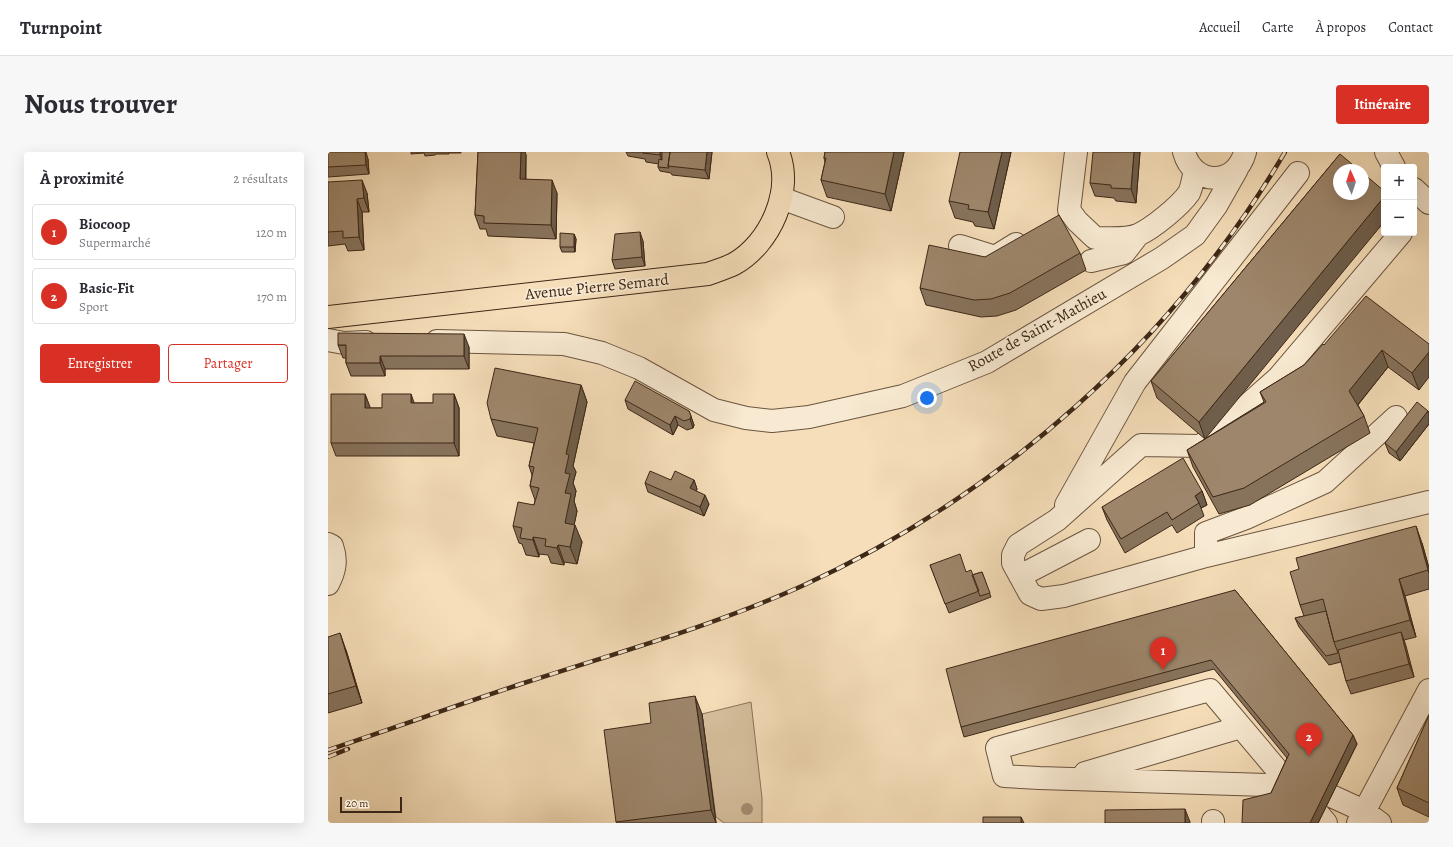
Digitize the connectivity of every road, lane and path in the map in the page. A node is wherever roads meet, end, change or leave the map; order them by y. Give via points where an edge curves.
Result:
1 (778, 152) edge
2 (1076, 152) edge
3 (1184, 152) edge
4 (1386, 152) edge
5 (1243, 156) edge
6 (1392, 164) edge
7 (1195, 171) junction
8 (1298, 173) dead end
9 (1417, 192) edge
10 (781, 198) junction
11 (1429, 203) edge
12 (833, 217) dead end
13 (1036, 231) edge
14 (1138, 235) junction
15 (1398, 236) edge
16 (960, 246) dead end
17 (1091, 261) dead end
18 (328, 317) edge
19 (328, 340) edge
20 (418, 340) edge
21 (388, 341) edge
22 (1396, 417) dead end
23 (1429, 502) edge
24 (1057, 520) junction
25 (1089, 540) dead end
26 (328, 544) edge
27 (1206, 556) junction
28 (1020, 576) junction
29 (328, 584) edge
30 (1429, 690) edge
31 (1241, 727) junction
32 (1274, 766) junction
33 (1003, 770) junction
34 (1228, 783) junction
35 (1368, 819) edge
36 (1326, 823) edge

1 - 10 main road, Avenue Pierre Semard via 782,160 784,179
2 - 14 street via 1063,214 1076,221 1095,238
3 - 7 street via 1187,163
4 - 6 street
5 - 7 street via 1229,175 1219,178 1206,177
5 - 20 street, Route de Saint-Mathieu via 1216,206 1195,235 1162,258 987,362 903,396 809,417 772,421 714,410 639,368 602,353 564,344
7 - 14 street via 1189,192 1175,208
8 - 24 street via 1135,382
9 - 11 street
10 - 12 street
10 - 18 main road, Avenue Pierre Semard via 768,229 754,248 734,264 708,274
13 - 16 street via 995,256
14 - 17 street via 1124,252
15 - 24 street via 1278,378 1201,446 1141,445
19 - 21 street via 344,343
22 - 27 street via 1326,482 1206,533
23 - 27 street
24 - 28 street via 1018,545 1013,555 1013,563
25 - 28 street
26 - 29 street via 332,546 335,555 333,574
27 - 28 street via 1064,596 1041,599 1030,594
30 - 35 street
31 - 32 street
31 - 33 street via 1085,773
31 - 33 street via 1210,690 997,748
32 - 34 street
32 - 35 street via 1279,772
33 - 34 street via 1004,776
34 - 36 street via 1267,785 1314,810

